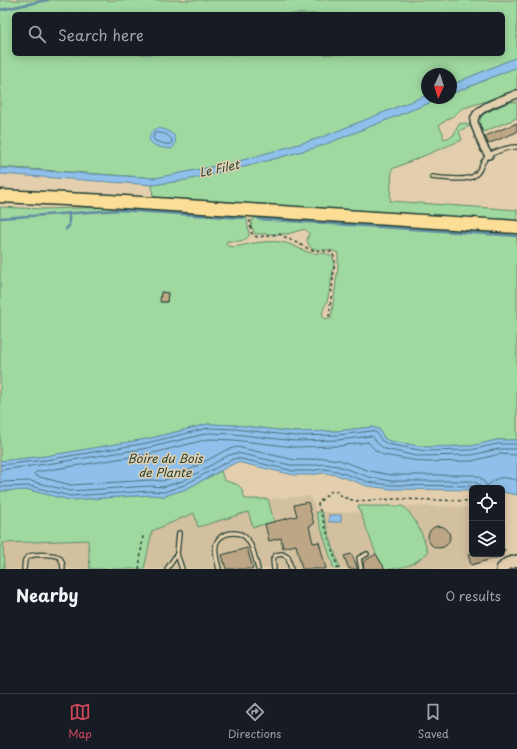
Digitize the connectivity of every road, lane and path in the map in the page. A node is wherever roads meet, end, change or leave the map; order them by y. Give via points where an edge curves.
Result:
1 (517, 94) edge
2 (517, 147) edge
3 (488, 156) junction
4 (432, 177) dead end
5 (0, 196) edge
6 (250, 210) junction
7 (517, 227) edge
8 (329, 317) dead end
9 (469, 501) edge
10 (179, 533) dead end
11 (143, 536) dead end
12 (177, 554) junction
13 (367, 554) dead end
14 (517, 561) edge
15 (24, 569) edge
16 (63, 569) edge
17 (139, 569) edge
18 (167, 569) edge
19 (182, 569) edge
20 (219, 569) edge
21 (258, 569) edge
22 (274, 569) edge
23 (292, 569) edge
24 (338, 569) edge
25 (361, 569) edge
26 (502, 569) edge

1 - 3 street via 477,112 474,122
2 - 3 lane
3 - 4 lane via 479,172 471,178
5 - 6 main road
6 - 7 main road
6 - 8 path via 250,225 254,236 279,234 311,250 332,252 336,260
9 - 24 path via 354,501 334,490 319,500 318,504
10 - 12 lane
11 - 17 path
12 - 18 lane
12 - 19 lane
13 - 25 lane via 359,558
14 - 26 main road via 507,564
15 - 16 lane via 25,560 30,556 52,555 60,559
20 - 21 lane via 215,551 217,541 222,536 235,533 243,535 250,543
22 - 23 lane via 274,557 282,554 288,557

